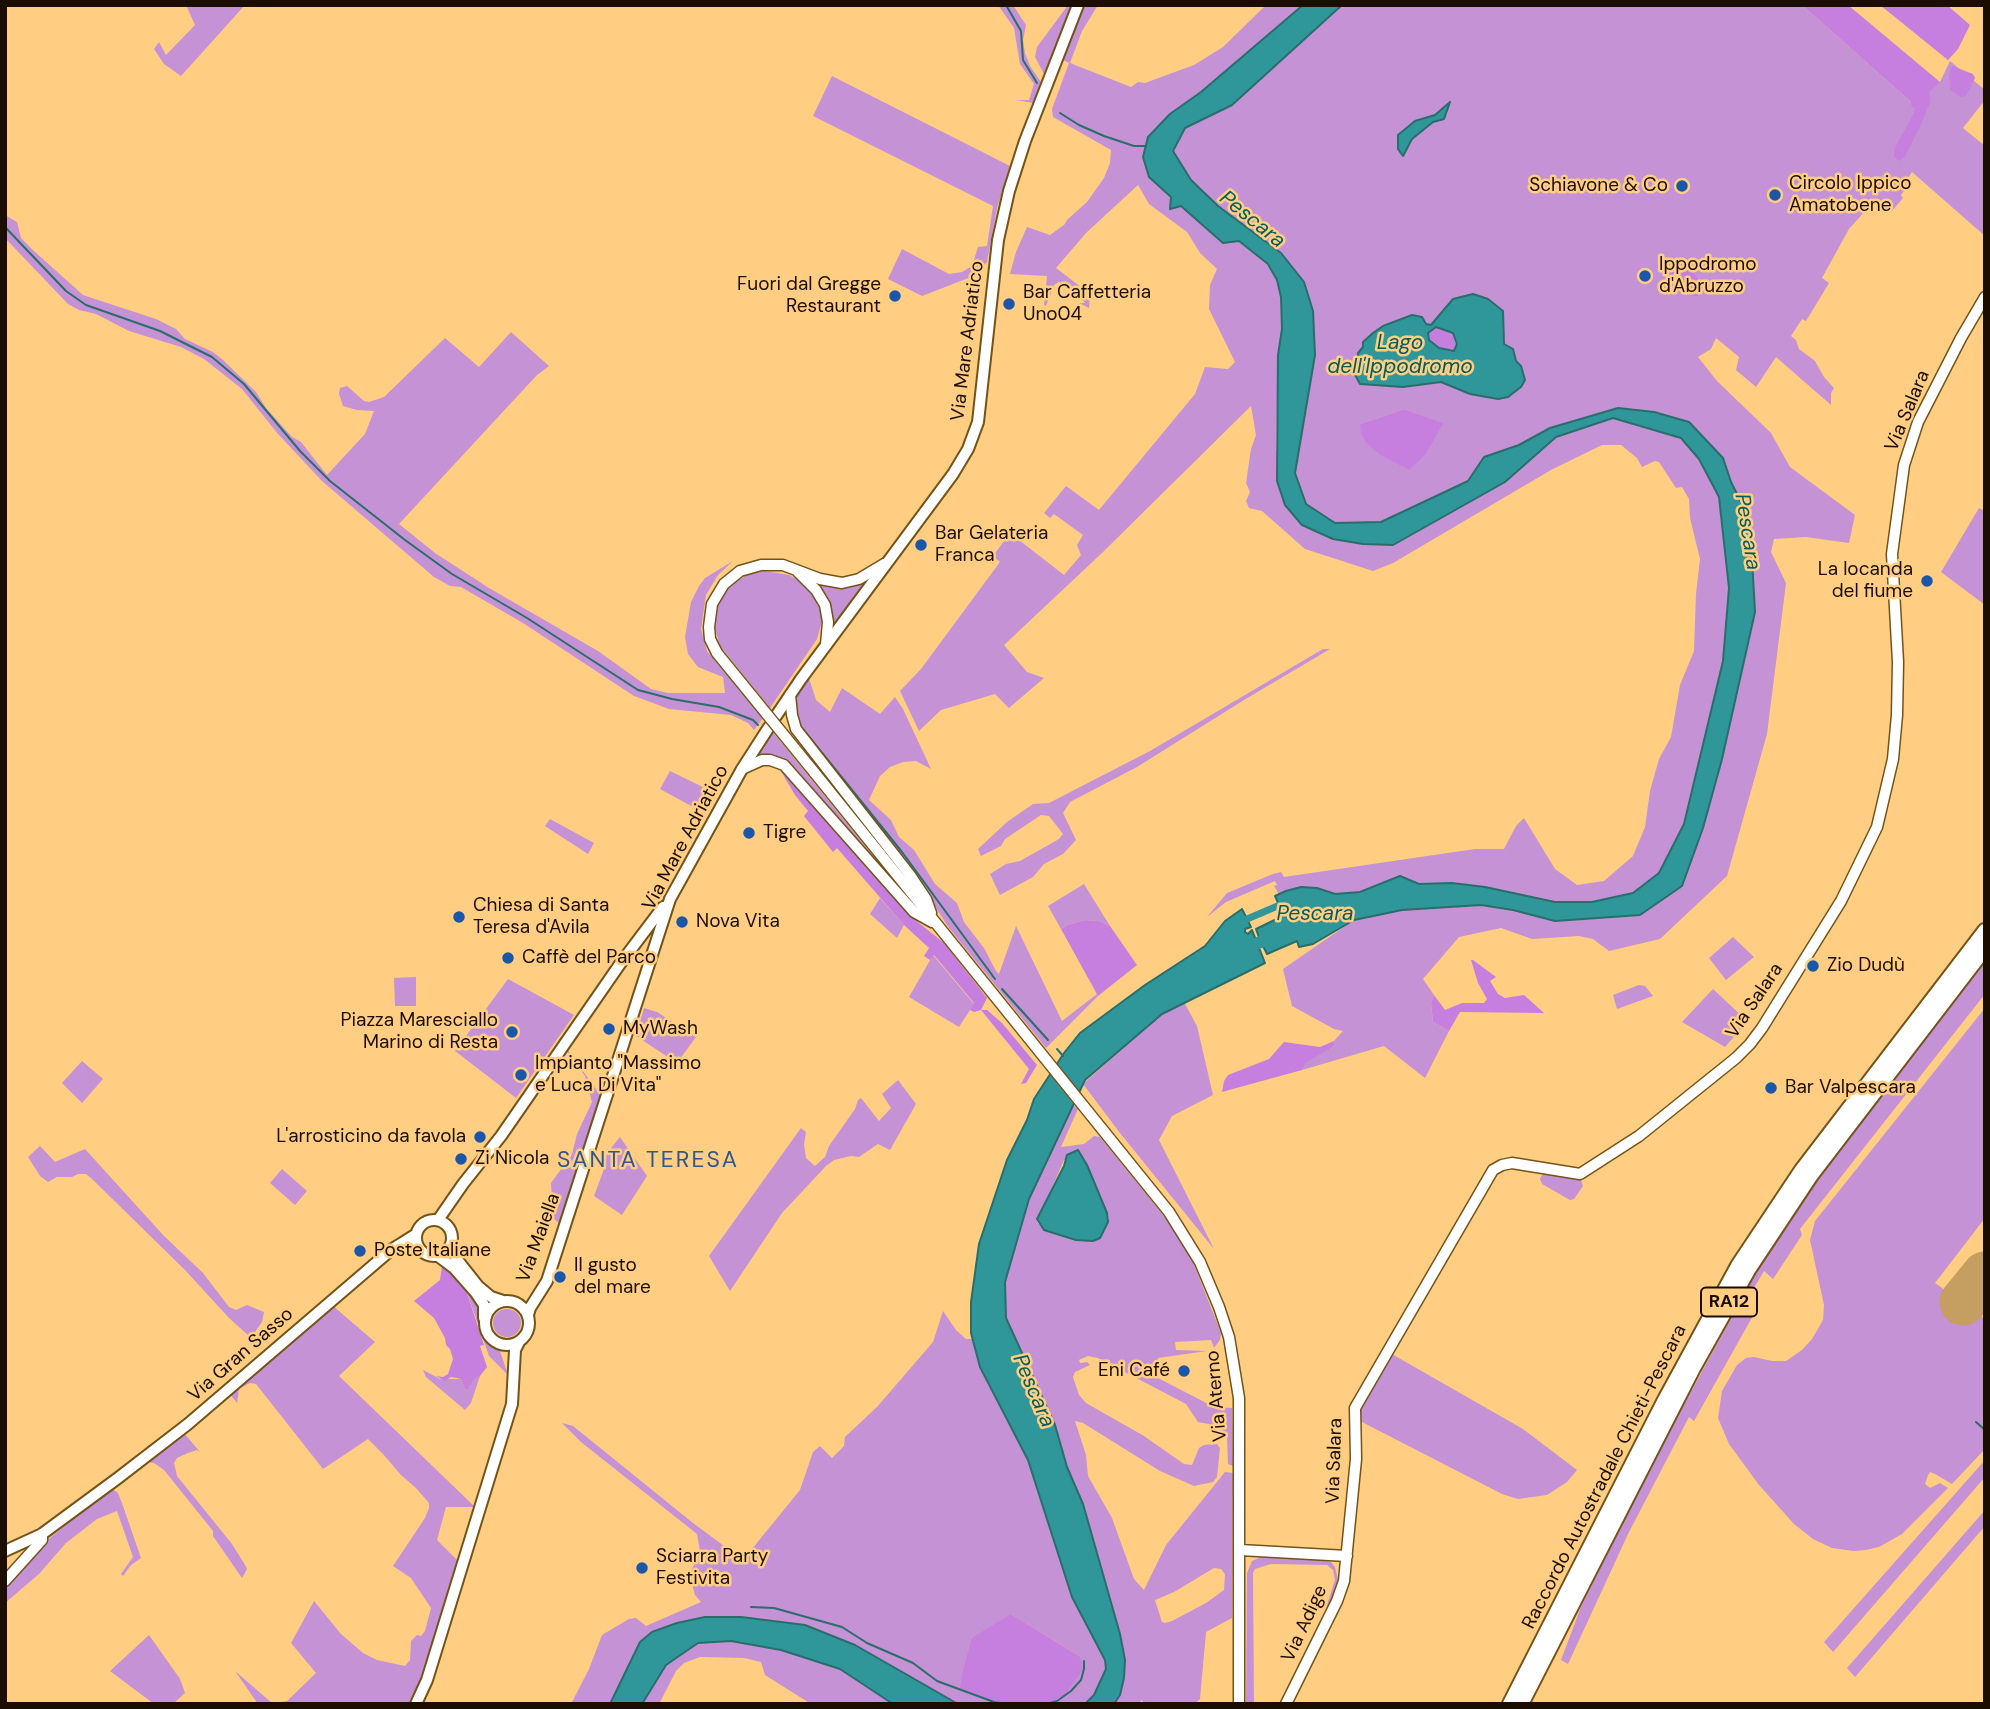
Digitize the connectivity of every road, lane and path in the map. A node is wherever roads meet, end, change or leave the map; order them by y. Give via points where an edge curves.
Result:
1 (1078, 5) edge
2 (1985, 297) edge
3 (885, 564) junction
4 (795, 569) junction
5 (826, 645) junction
6 (790, 695) junction
7 (776, 716) dead end
8 (769, 727) dead end
9 (742, 769) junction
10 (935, 924) junction
11 (653, 929) junction
12 (1985, 931) edge
13 (1985, 948) edge
14 (438, 1220) junction
15 (415, 1235) junction
16 (451, 1245) junction
17 (420, 1251) junction
18 (384, 1256) junction
19 (438, 1256) junction
20 (503, 1301) junction
21 (528, 1315) junction
22 (485, 1322) junction
23 (519, 1342) junction
24 (498, 1343) junction
25 (514, 1379) junction
26 (42, 1534) junction
27 (5, 1550) edge
28 (1240, 1550) junction
29 (1347, 1556) junction
30 (5, 1581) edge
31 (416, 1704) edge
32 (1239, 1704) edge
33 (1286, 1704) edge
34 (1510, 1704) edge
35 (1521, 1704) edge

1 - 3 main road, Via Mare Adriatico via 1004,208 978,422 953,474
2 - 29 street, Via Salara via 1918,422 1904,465 1892,554 1898,662 1893,759 1877,827 1841,901 1749,1044 1639,1136 1580,1174 1512,1163 1493,1170 1355,1408 1356,1459
3 - 4 street via 870,575 842,583
3 - 5 main road, Via Mare Adriatico
4 - 5 street via 825,605
4 - 10 street, bridge via 761,565 740,571 724,584 709,614 710,639
5 - 6 main road, Via Mare Adriatico
6 - 7 main road, Via Mare Adriatico
6 - 10 street via 796,729 910,875
8 - 9 main road, Via Mare Adriatico
9 - 10 street via 762,760 784,765 914,912
9 - 11 main road, Via Mare Adriatico
10 - 28 street, Via Aterno via 1169,1212 1194,1249 1232,1351 1240,1407
11 - 14 main road
11 - 21 main road, Via Maiella via 547,1281
12 - 34 highway, Raccordo Autostradale Chieti-Pescara / RA12 via 1802,1170 1738,1266
13 - 35 highway, Raccordo Autostradale Chieti-Pescara / RA12 via 1811,1175 1748,1270 1693,1367
14 - 15 main road via 421,1224
14 - 16 main road via 452,1232
15 - 17 main road
15 - 18 main road, Via Gran Sasso
16 - 19 main road
16 - 20 main road via 478,1286
17 - 18 main road via 402,1249
17 - 19 main road
18 - 26 main road, Via Gran Sasso via 188,1424
19 - 22 main road via 476,1293 484,1305
20 - 21 main road via 521,1305
20 - 22 main road via 490,1309
21 - 23 main road via 527,1334
22 - 24 main road via 488,1335
23 - 24 main road
23 - 25 main road
24 - 25 main road
25 - 31 main road via 512,1404
26 - 27 main road, Via Gran Sasso
26 - 30 street via 42,1540
28 - 29 street
28 - 32 street, Via Aterno
29 - 33 street, Via Adige via 1338,1601

